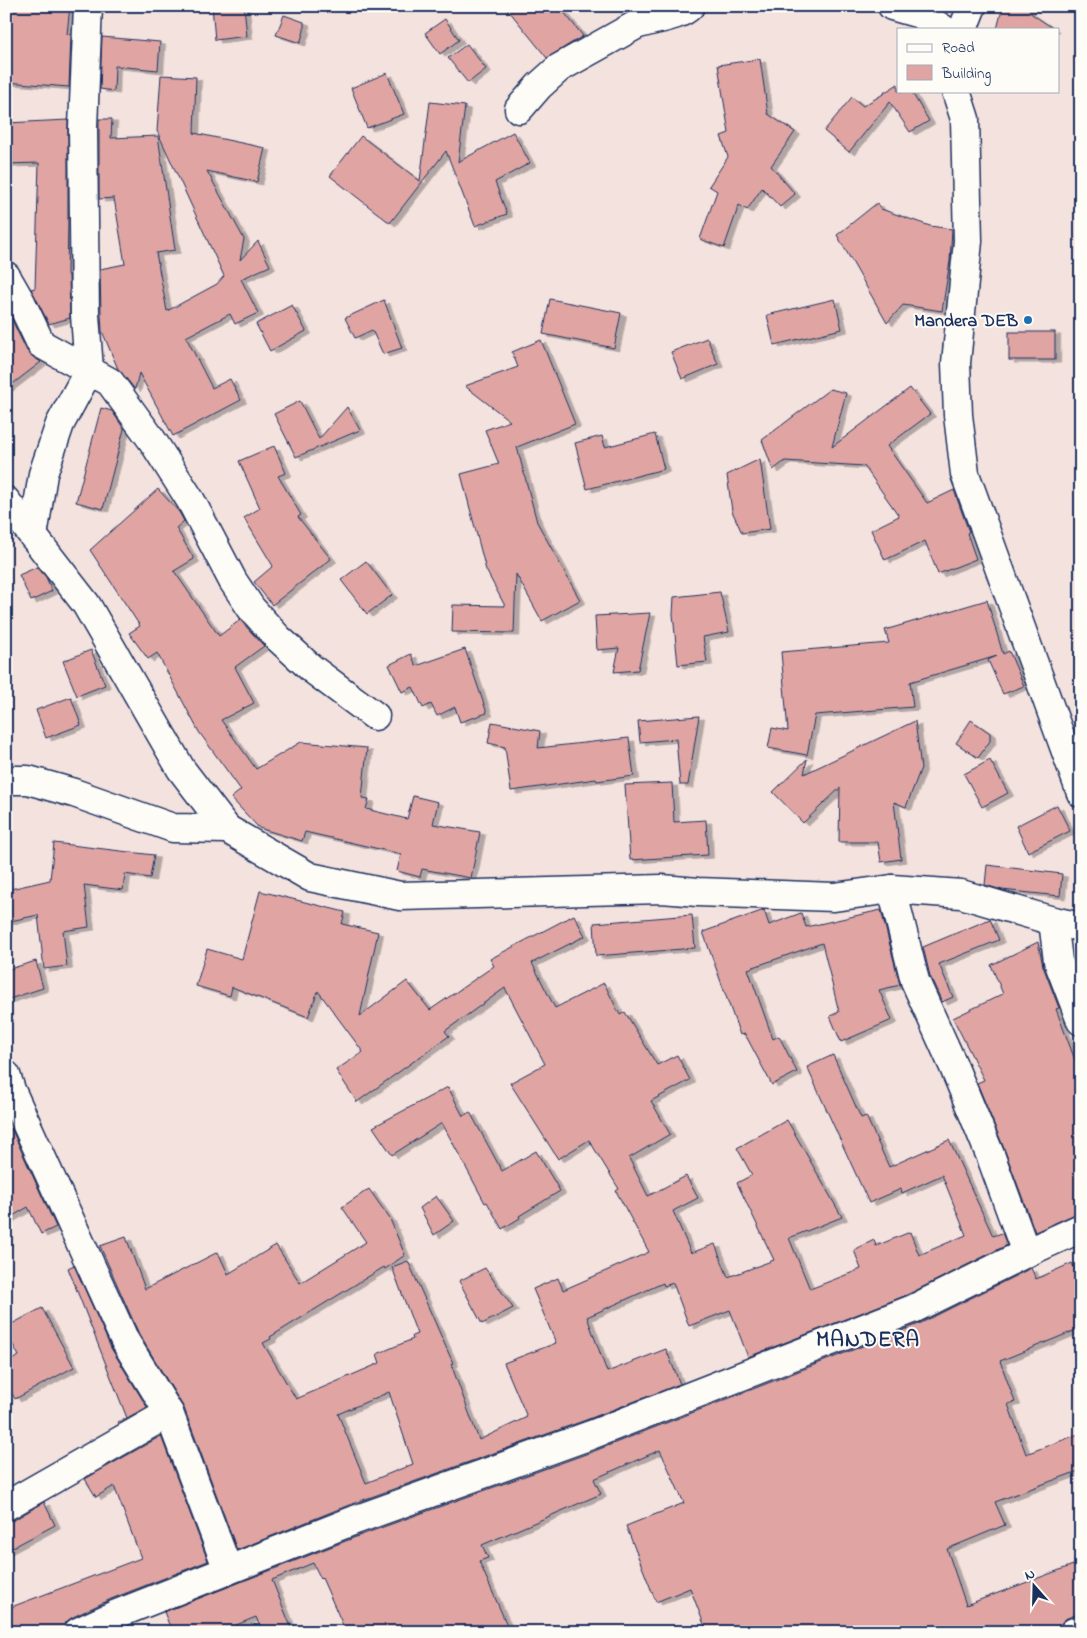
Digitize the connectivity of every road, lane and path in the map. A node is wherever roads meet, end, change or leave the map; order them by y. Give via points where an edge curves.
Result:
1 (88, 6) edge
2 (892, 6) edge
3 (972, 6) edge
4 (682, 8) edge
5 (941, 28) edge
6 (963, 28) edge
7 (956, 92) edge
8 (519, 109) dead end
9 (6, 276) edge
10 (89, 370) junction
11 (6, 501) edge
12 (33, 536) junction
13 (375, 716) dead end
14 (6, 780) edge
15 (1081, 793) edge
16 (227, 829) junction
17 (892, 890) junction
18 (1053, 922) junction
19 (1081, 927) edge
20 (1081, 1021) edge
21 (6, 1075) edge
22 (1081, 1228) edge
23 (1026, 1253) junction
24 (169, 1413) junction
25 (6, 1506) edge
26 (228, 1570) junction
27 (1081, 1629) edge
28 (78, 1632) edge
29 (1074, 1632) edge

1 - 10 street via 83,127
2 - 5 street via 920,14
3 - 6 street
4 - 8 street via 636,25 559,68
7 - 15 street via 965,119 968,241 956,363 958,415 966,474
9 - 10 street via 41,344
10 - 12 street via 60,424 43,474
10 - 13 street via 110,382 152,440 191,501 251,608 312,669
11 - 12 street
12 - 16 street via 86,604 181,769
14 - 16 street via 28,780 74,793 174,828
16 - 17 street via 310,877 400,896 662,889 834,897
17 - 18 street via 961,894
17 - 23 street via 915,981 991,1157
18 - 19 street
18 - 20 street via 1058,961
21 - 24 street via 125,1341
22 - 23 street
23 - 26 street via 913,1309 591,1435 355,1520
24 - 25 street
24 - 26 street
26 - 28 street
27 - 29 street

